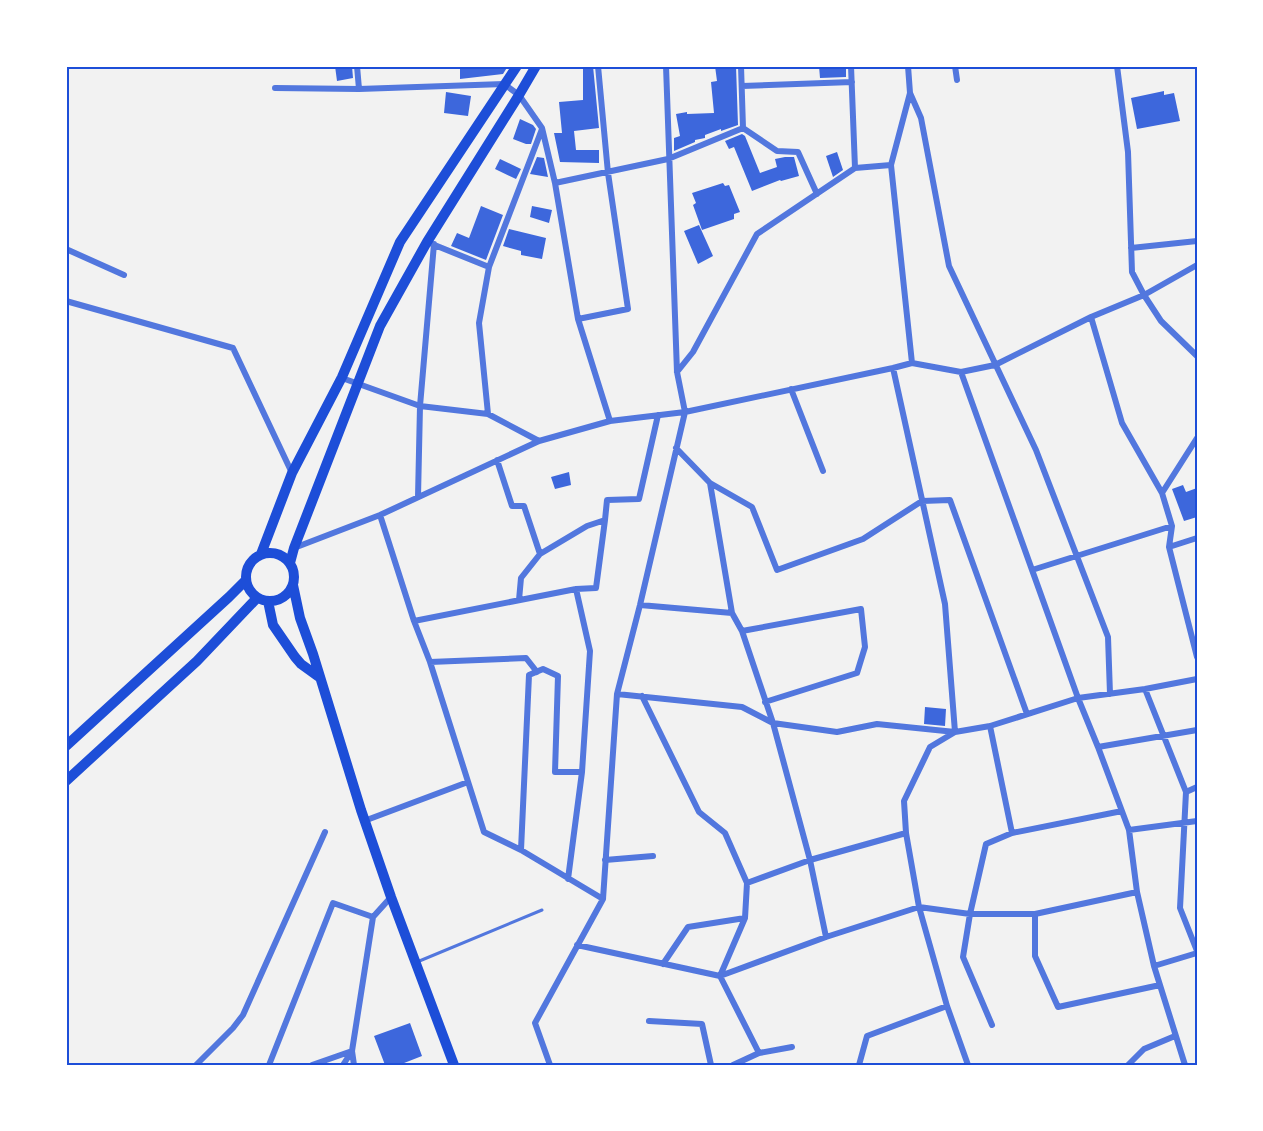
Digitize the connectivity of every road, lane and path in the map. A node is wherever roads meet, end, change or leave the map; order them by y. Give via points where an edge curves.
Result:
1 (357, 66) edge
2 (517, 66) edge
3 (536, 66) edge
4 (598, 66) edge
5 (666, 66) edge
6 (741, 66) edge
7 (851, 66) edge
8 (908, 66) edge
9 (955, 66) edge
10 (1117, 66) edge
11 (957, 80) dead end
12 (852, 82) junction
13 (504, 84) junction
14 (742, 86) junction
15 (275, 88) dead end
16 (359, 89) junction
17 (910, 93) junction
18 (519, 95) junction
19 (542, 128) junction
20 (744, 128) junction
21 (668, 159) junction
22 (891, 165) junction
23 (855, 168) junction
24 (609, 173) junction
25 (555, 183) junction
26 (817, 194) junction
27 (1197, 241) edge
28 (430, 243) junction
29 (1131, 248) junction
30 (66, 249) edge
31 (1197, 265) edge
32 (489, 267) junction
33 (124, 275) dead end
34 (1144, 295) junction
35 (66, 301) edge
36 (1091, 317) junction
37 (578, 319) junction
38 (1197, 356) edge
39 (912, 363) junction
40 (995, 365) junction
41 (893, 368) junction
42 (677, 372) junction
43 (961, 372) junction
44 (342, 378) junction
45 (357, 382) junction
46 (791, 389) junction
47 (420, 406) junction
48 (685, 412) junction
49 (488, 414) junction
50 (658, 415) junction
51 (610, 421) junction
52 (1197, 438) edge
53 (539, 441) junction
54 (676, 448) junction
55 (497, 460) junction
56 (823, 471) dead end
57 (292, 473) junction
58 (710, 483) junction
59 (1162, 493) junction
60 (418, 497) junction
61 (922, 501) junction
62 (380, 515) junction
63 (605, 520) junction
64 (1172, 526) junction
65 (1197, 538) edge
66 (1169, 547) junction
67 (294, 548) junction
68 (261, 554) junction
69 (540, 554) junction
70 (1077, 557) junction
71 (290, 563) junction
72 (1032, 570) junction
73 (246, 580) junction
74 (293, 585) junction
75 (576, 589) junction
76 (262, 600) junction
77 (519, 600) junction
78 (640, 605) junction
79 (732, 613) junction
80 (414, 621) junction
81 (742, 631) junction
82 (1193, 632) edge
83 (1197, 657) edge
84 (430, 662) junction
85 (537, 672) junction
86 (319, 677) junction
87 (1197, 679) edge
88 (1145, 689) junction
89 (617, 694) junction
90 (1110, 694) junction
91 (642, 696) junction
92 (1078, 698) junction
93 (765, 702) junction
94 (1028, 714) junction
95 (773, 723) junction
96 (990, 726) junction
97 (1197, 730) edge
98 (955, 732) junction
99 (1163, 736) junction
100 (66, 746) edge
101 (1098, 747) junction
102 (582, 772) junction
103 (66, 782) edge
104 (468, 782) junction
105 (1197, 787) edge
106 (1186, 792) junction
107 (1122, 811) junction
108 (364, 821) junction
109 (1197, 821) edge
110 (1184, 823) junction
111 (1129, 830) junction
112 (324, 832) dead end
113 (906, 833) junction
114 (1012, 833) junction
115 (521, 850) junction
116 (653, 856) dead end
117 (605, 860) junction
118 (810, 860) junction
119 (568, 879) junction
120 (747, 883) junction
121 (1137, 892) junction
122 (391, 897) junction
123 (603, 899) junction
124 (920, 907) junction
125 (542, 910) dead end
126 (970, 914) junction
127 (1035, 914) junction
128 (374, 917) junction
129 (745, 918) junction
130 (826, 938) junction
131 (577, 945) junction
132 (1197, 952) edge
133 (415, 963) junction
134 (663, 964) junction
135 (1154, 966) junction
136 (720, 976) junction
137 (1160, 985) junction
138 (947, 1006) junction
139 (649, 1021) dead end
140 (992, 1024) dead end
141 (1175, 1036) junction
142 (792, 1047) dead end
143 (352, 1051) junction
144 (759, 1053) junction
145 (196, 1065) edge
146 (269, 1065) edge
147 (312, 1065) edge
148 (343, 1065) edge
149 (354, 1065) edge
150 (454, 1065) edge
151 (550, 1065) edge
152 (711, 1065) edge
153 (733, 1065) edge
154 (859, 1065) edge
155 (968, 1065) edge
156 (1128, 1065) edge
157 (1185, 1065) edge

1 - 16 street
2 - 13 main road
3 - 18 main road
4 - 24 street
5 - 21 street
6 - 14 street
7 - 12 street
8 - 17 street
9 - 11 street
10 - 29 street via 1128,152
12 - 14 street
12 - 23 street
13 - 16 street
13 - 18 street
13 - 44 main road via 400,242
14 - 20 street
15 - 16 street
17 - 22 street
17 - 40 street via 921,118 949,266
18 - 19 street
18 - 28 main road
19 - 25 street
19 - 32 street
20 - 21 street
20 - 26 street via 777,151 798,152
21 - 24 street
21 - 42 street
22 - 23 street
22 - 39 street
23 - 26 street
24 - 25 street
24 - 37 street via 628,309
25 - 37 street
26 - 42 street via 758,234 693,352
27 - 29 street
28 - 32 street
28 - 45 main road via 380,326
28 - 47 street
29 - 34 street via 1132,272
30 - 33 street
31 - 34 street
32 - 49 street via 478,323
34 - 36 street
34 - 38 street via 1161,321
35 - 57 street via 233,348
36 - 40 street
36 - 59 street via 1122,423
37 - 51 street
39 - 41 street
39 - 43 street
40 - 43 street
40 - 70 street via 1036,450
41 - 46 street
41 - 61 street
42 - 48 street
43 - 72 street
44 - 45 street
44 - 57 main road
45 - 47 street
45 - 67 main road
46 - 48 street
46 - 56 street
47 - 49 street
47 - 60 street
48 - 50 street
48 - 54 street
49 - 53 street
50 - 51 street
50 - 63 street via 639,499 607,501
51 - 53 street
52 - 59 street
53 - 55 street
54 - 58 street
54 - 78 street
55 - 60 street
55 - 69 street via 512,506 524,507
57 - 68 main road
58 - 61 street via 752,507 777,570 863,539
58 - 79 street
59 - 64 street
60 - 62 street
61 - 94 street via 950,500
61 - 98 street via 945,604
62 - 67 street
62 - 80 street
63 - 69 street via 587,525
63 - 75 street via 596,588
64 - 66 street
64 - 70 street
65 - 66 street
66 - 82 street
67 - 71 main road
68 - 71 main road via 272,552
68 - 73 main road via 252,560
69 - 77 street via 521,578
70 - 72 street
70 - 90 street via 1108,637
71 - 74 main road
72 - 92 street
73 - 76 main road via 249,590
73 - 100 main road
74 - 76 main road via 278,600
74 - 86 main road
75 - 77 street
75 - 102 street via 590,651
76 - 86 main road via 273,625 295,657
76 - 103 main road
77 - 80 street
78 - 79 street
78 - 89 street
79 - 81 street
80 - 84 street
81 - 93 street
81 - 93 street via 861,609 865,647 857,673
82 - 83 street
84 - 85 street via 526,658
84 - 104 street
85 - 102 street via 543,669 558,676 555,772
85 - 115 street via 529,675
86 - 108 main road
87 - 88 street
88 - 90 street
88 - 99 street
89 - 91 street
89 - 117 street
90 - 92 street
91 - 95 street via 742,707
91 - 120 street via 699,812 725,833
92 - 94 street
92 - 101 street
93 - 95 street
94 - 96 street
95 - 98 street via 837,732 877,724
95 - 118 street
96 - 98 street
96 - 114 street
97 - 99 street
98 - 113 street via 930,747 904,801
99 - 101 street
99 - 106 street
101 - 107 street
102 - 119 street
104 - 108 street
104 - 115 street via 484,832
105 - 106 street
106 - 110 street
107 - 111 street
107 - 114 street
108 - 122 main road
109 - 110 street
110 - 111 street
110 - 132 street via 1180,908
111 - 121 street
112 - 145 street via 243,1015
113 - 118 street
113 - 124 street
114 - 126 street via 986,844
115 - 119 street
116 - 117 street
117 - 123 street
118 - 120 street
118 - 130 street
119 - 123 street
120 - 129 street
121 - 127 street
121 - 135 street
122 - 128 street
122 - 133 main road
123 - 131 street
124 - 126 street
124 - 130 street
124 - 138 street
125 - 133 lane
126 - 127 street
126 - 140 street via 963,957
127 - 137 street via 1035,956 1058,1008
128 - 143 street
128 - 146 street via 333,903
129 - 134 street via 688,927
129 - 136 street
130 - 136 street
131 - 134 street
131 - 151 street via 535,1023
132 - 135 street
133 - 150 main road
134 - 136 street
135 - 137 street
136 - 144 street
137 - 141 street
138 - 154 street via 867,1036
138 - 155 street
139 - 152 street via 702,1024
141 - 156 street via 1144,1049
141 - 157 street
142 - 144 street
143 - 147 street
143 - 148 street
143 - 149 street
144 - 153 street

